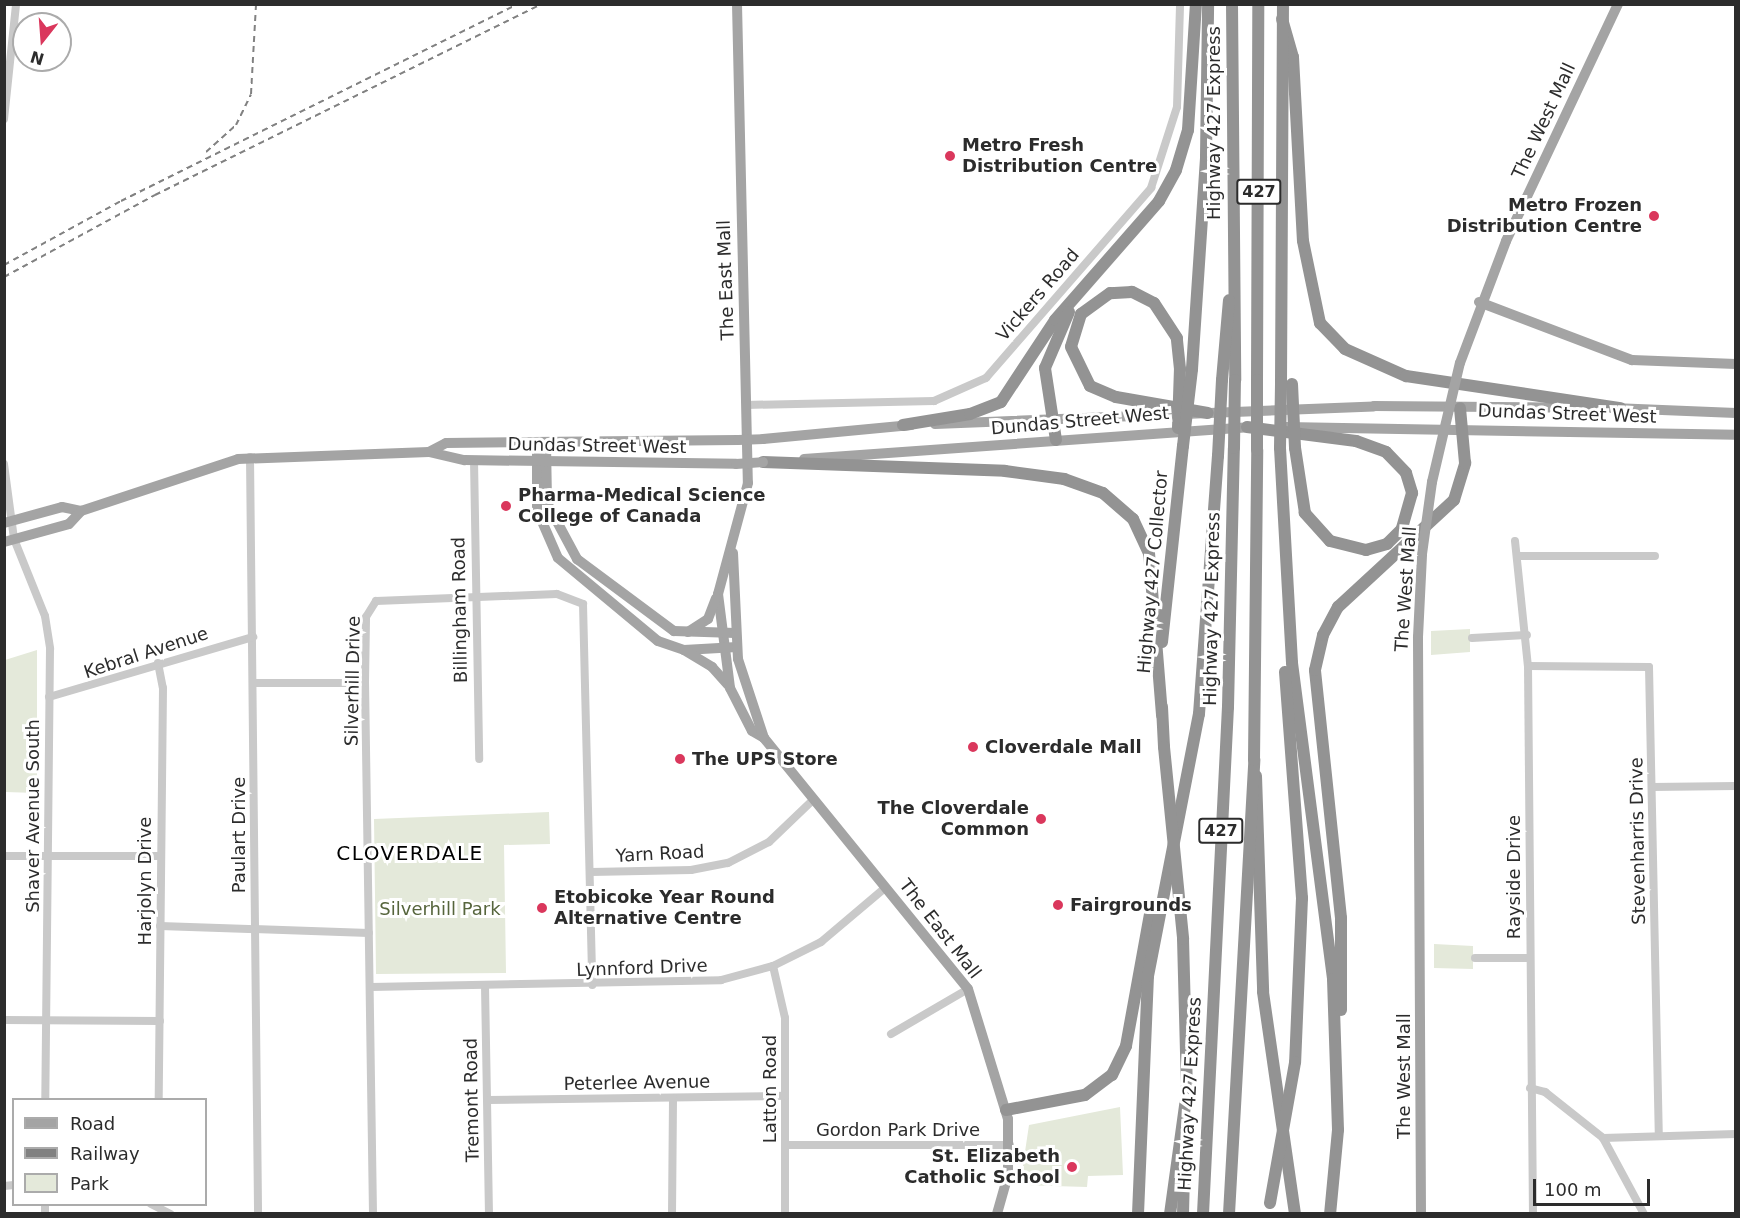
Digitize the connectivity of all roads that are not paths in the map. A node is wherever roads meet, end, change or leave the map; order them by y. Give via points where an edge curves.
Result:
1 (16, 4) edge
2 (737, 4) edge
3 (1180, 4) edge
4 (1196, 4) edge
5 (1208, 4) edge
6 (1232, 4) edge
7 (1258, 4) edge
8 (1282, 4) edge
9 (1618, 4) edge
10 (1282, 19) junction
11 (4, 119) edge
12 (1078, 295) junction
13 (1479, 302) junction
14 (1736, 364) edge
15 (1186, 369) junction
16 (1228, 380) junction
17 (1287, 383) junction
18 (746, 405) junction
19 (1460, 408) junction
20 (1621, 408) junction
21 (1733, 412) edge
22 (1208, 413) junction
23 (1050, 419) junction
24 (903, 425) junction
25 (1247, 427) junction
26 (1466, 427) junction
27 (1736, 435) edge
28 (1056, 440) junction
29 (541, 444) junction
30 (429, 452) junction
31 (250, 457) junction
32 (474, 460) junction
33 (540, 461) junction
34 (763, 462) junction
35 (4, 464) edge
36 (1280, 471) junction
37 (81, 511) junction
38 (7, 522) edge
39 (9, 540) edge
40 (1515, 541) dead end
41 (733, 554) junction
42 (1517, 556) junction
43 (1655, 556) dead end
44 (718, 594) junction
45 (474, 595) junction
46 (735, 633) junction
47 (685, 634) junction
48 (721, 635) junction
49 (1527, 635) junction
50 (253, 637) junction
51 (1472, 638) dead end
52 (737, 647) junction
53 (722, 648) junction
54 (684, 650) junction
55 (158, 663) junction
56 (1528, 666) junction
57 (365, 682) junction
58 (253, 683) junction
59 (730, 688) junction
60 (49, 697) junction
61 (1162, 715) junction
62 (764, 738) junction
63 (478, 759) dead end
64 (1254, 760) junction
65 (1736, 786) edge
66 (1652, 787) junction
67 (814, 799) junction
68 (4, 856) edge
69 (160, 856) junction
70 (48, 857) junction
71 (1166, 868) junction
72 (591, 872) junction
73 (886, 887) junction
74 (160, 926) junction
75 (255, 930) junction
76 (369, 933) junction
77 (1475, 958) dead end
78 (1530, 958) junction
79 (773, 966) junction
80 (592, 985) junction
81 (485, 986) junction
82 (370, 987) junction
83 (968, 989) junction
84 (4, 1020) edge
85 (45, 1020) junction
86 (160, 1021) junction
87 (891, 1034) dead end
88 (1336, 1035) junction
89 (1530, 1088) junction
90 (1186, 1091) junction
91 (785, 1096) junction
92 (45, 1098) edge
93 (159, 1098) edge
94 (673, 1098) junction
95 (488, 1100) junction
96 (1006, 1110) junction
97 (1736, 1134) edge
98 (1659, 1135) junction
99 (1603, 1138) junction
100 (786, 1145) junction
101 (1010, 1145) junction
102 (154, 1206) edge
103 (1270, 1208) edge
104 (171, 1214) edge
105 (258, 1214) edge
106 (373, 1214) edge
107 (489, 1214) edge
108 (672, 1214) edge
109 (785, 1214) edge
110 (997, 1214) edge
111 (1138, 1214) edge
112 (1170, 1214) edge
113 (1184, 1214) edge
114 (1203, 1214) edge
115 (1229, 1214) edge
116 (1294, 1214) edge
117 (1330, 1214) edge
118 (1421, 1214) edge
119 (1533, 1214) edge
120 (1644, 1214) edge

1 - 11 street
2 - 18 main road, The East Mall
3 - 18 street, Vickers Road via 1177,107 1150,188 986,378 934,401
4 - 12 highway via 1188,130 1176,170 1159,201
5 - 15 highway, Highway 427 Collector / 427 via 1204,198
6 - 16 highway, Highway 427 Express / 427
7 - 64 highway, 427, bridge
8 - 10 highway, 427
9 - 13 main road, The West Mall
10 - 17 highway, 427 via 1283,344
10 - 20 highway via 1293,57 1303,241 1320,323 1346,349 1406,376
12 - 23 highway via 1048,351 1044,385
12 - 24 highway via 1001,402 970,414
13 - 14 main road via 1632,360
13 - 118 main road, The West Mall, bridge via 1432,482 1422,554 1418,637
15 - 22 highway via 1177,338 1154,303 1132,292 1110,293 1081,314 1071,347 1090,386 1116,397
15 - 61 highway, Highway 427 Collector / 427, bridge via 1162,648
16 - 71 highway, bridge via 1218,456 1199,714
16 - 114 highway, Highway 427 Express / 427, bridge via 1234,448 1228,707
17 - 25 highway, bridge via 1295,448 1305,513 1330,541 1366,550 1387,544 1402,530 1412,493 1406,473 1386,452 1356,441
17 - 36 highway, 427, bridge
18 - 41 main road, The East Mall via 748,483
19 - 20 main road, Dundas Street West
19 - 22 main road, Dundas Street West
19 - 26 highway
20 - 21 main road, Dundas Street West
22 - 23 main road, Dundas Street West
23 - 24 main road, Dundas Street West
23 - 28 highway
24 - 29 main road, Dundas Street West, bridge via 763,439
25 - 26 main road, Dundas Street West
25 - 28 main road, Dundas Street West
26 - 27 main road, Dundas Street West
26 - 88 highway via 1465,463 1454,500 1338,607 1318,652 1316,710 1341,918 1342,1004
28 - 34 main road, Dundas Street West
29 - 30 main road, Dundas Street West via 446,443
29 - 33 main road
30 - 31 main road, Dundas Street West
30 - 32 main road, Dundas Street West via 443,459
31 - 37 main road, Dundas Street West
31 - 50 street, Paulart Drive
32 - 33 main road, Dundas Street West
32 - 45 street, Billingham Road
33 - 34 main road, Dundas Street West, bridge
33 - 47 main road via 547,503 577,559 652,619
33 - 54 main road via 537,510 558,558 640,630
34 - 61 highway via 1042,475 1096,489 1127,512 1149,553
35 - 38 street, Shaver Avenue South
36 - 88 highway, 427 via 1292,663
36 - 103 highway, bridge via 1284,655 1302,907 1295,1062
37 - 38 main road, Dundas Street West via 62,507
37 - 39 main road, Dundas Street West via 69,524
38 - 39 street, Shaver Avenue South
39 - 60 street, Shaver Avenue South via 45,616
40 - 42 street, Rayside Drive
41 - 44 main road, The East Mall via 724,563
41 - 46 main road, The East Mall via 737,566
42 - 43 street
42 - 49 street, Rayside Drive via 1518,599
44 - 47 main road via 708,619
44 - 48 main road, The East Mall
45 - 57 street, Silverhill Drive via 374,602 366,616
45 - 63 street, Billingham Road
45 - 72 street, Silverhill Drive via 569,595 585,608
46 - 48 main road
46 - 52 main road, The East Mall
47 - 48 main road
48 - 53 main road, The East Mall
49 - 51 street
49 - 56 street, Rayside Drive
50 - 55 street, Kebral Avenue
50 - 58 street, Paulart Drive
52 - 53 main road
52 - 62 main road, The East Mall via 744,687
53 - 54 main road
53 - 59 main road, The East Mall
54 - 59 main road via 712,667
55 - 60 street, Kebral Avenue via 70,695
55 - 69 street, Harjolyn Drive
56 - 66 street, Stevenharris Drive via 1649,667
56 - 78 street, Rayside Drive
57 - 58 street
57 - 76 street, Silverhill Drive
58 - 75 street, Paulart Drive
59 - 62 main road, The East Mall via 752,731
60 - 70 street, Shaver Avenue South
61 - 90 highway, Highway 427 Collector / 427, bridge via 1183,939
62 - 67 main road, The East Mall
64 - 115 highway, 427
64 - 116 highway via 1263,992
65 - 66 street
66 - 98 street, Stevenharris Drive
67 - 72 street, Yarn Road via 764,846 728,863 691,870
67 - 73 main road, The East Mall
68 - 70 street
69 - 70 street
69 - 74 street, Harjolyn Drive
70 - 85 street, Shaver Avenue South
71 - 96 highway via 1154,895 1126,1046 1112,1075 1085,1095
71 - 111 highway via 1147,988
72 - 80 street, Silverhill Drive
73 - 79 street, Lynnford Drive via 822,942
73 - 83 main road, The East Mall
74 - 75 street
74 - 86 street, Harjolyn Drive
75 - 76 street
75 - 105 street, Paulart Drive
76 - 82 street, Silverhill Drive
77 - 78 street
78 - 89 street, Rayside Drive
79 - 80 street, Lynnford Drive via 721,980
79 - 91 street, Latton Road via 784,1012
80 - 81 street, Lynnford Drive
81 - 82 street, Lynnford Drive
81 - 95 street, Tremont Road
82 - 106 street, Silverhill Drive
83 - 87 street
83 - 96 main road, The East Mall
84 - 85 street
85 - 86 street
85 - 92 street, Shaver Avenue South
86 - 93 street, Harjolyn Drive
88 - 117 highway, 427 via 1338,1130
89 - 99 street via 1545,1092
89 - 119 street, Rayside Drive
90 - 112 highway, Highway 427 Collector / 427
90 - 113 highway
91 - 94 street, Peterlee Avenue
91 - 100 street, Latton Road
94 - 95 street, Peterlee Avenue
94 - 108 street
95 - 107 street, Tremont Road
96 - 101 main road, The East Mall
97 - 98 street
98 - 99 street
99 - 120 street
100 - 101 street, Gordon Park Drive
100 - 109 street, Latton Road
101 - 110 main road, The East Mall
102 - 104 street

